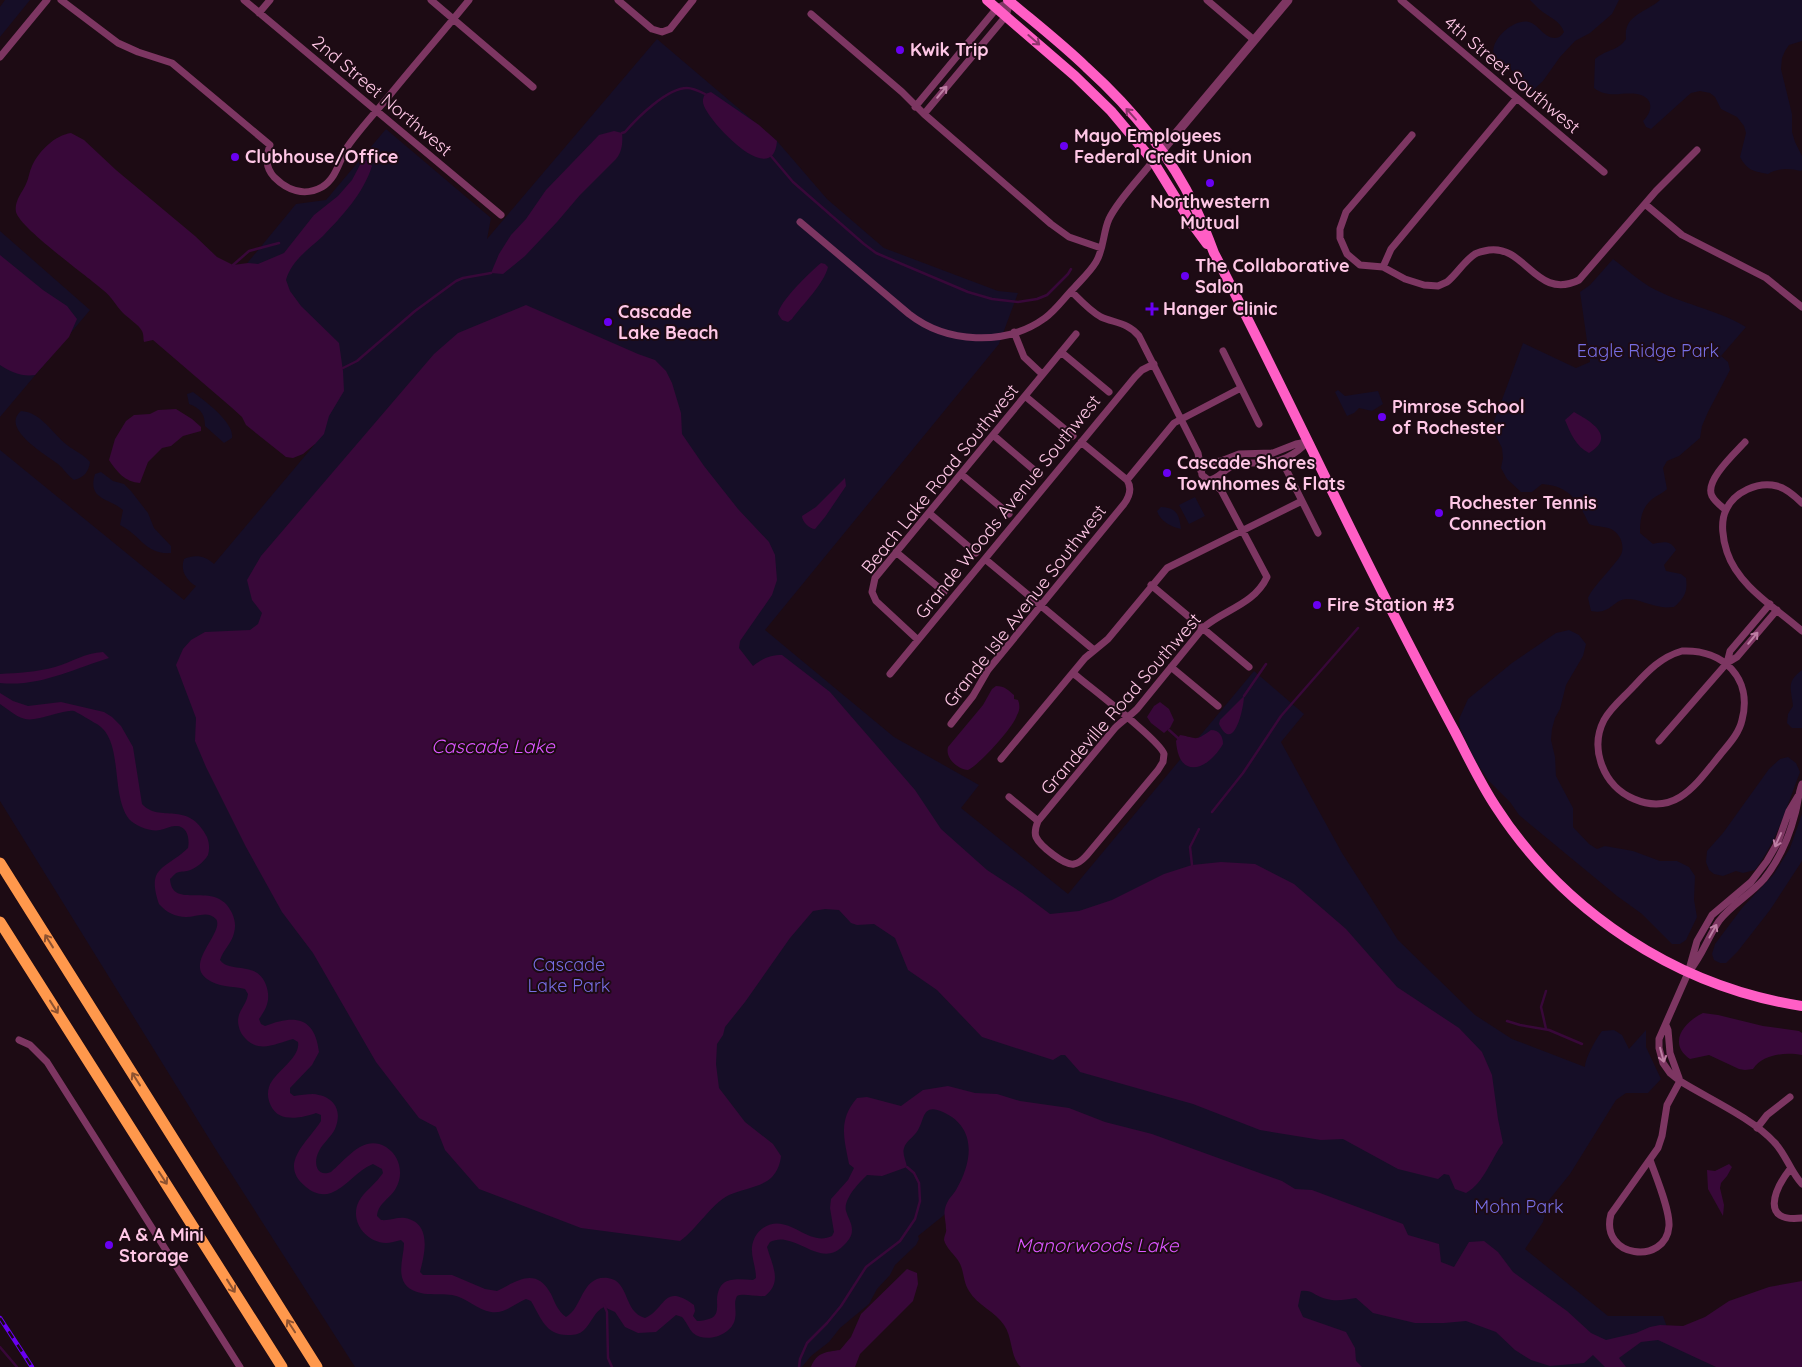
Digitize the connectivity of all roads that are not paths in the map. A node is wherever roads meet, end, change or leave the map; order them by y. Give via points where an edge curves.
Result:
1 (47, 0) edge
2 (61, 0) edge
3 (244, 0) edge
4 (270, 0) edge
5 (431, 0) edge
6 (469, 0) edge
7 (618, 0) edge
8 (693, 0) edge
9 (987, 0) edge
10 (1207, 0) edge
11 (1288, 0) edge
12 (1401, 0) edge
13 (1009, 1) edge
14 (997, 8) junction
15 (259, 12) junction
16 (811, 14) dead end
17 (1006, 16) junction
18 (454, 19) junction
19 (1254, 40) junction
20 (0, 57) edge
21 (532, 87) dead end
22 (1516, 99) junction
23 (915, 107) junction
24 (376, 111) junction
25 (924, 114) junction
26 (1412, 135) dead end
27 (1697, 150) dead end
28 (1162, 151) junction
29 (1153, 161) junction
30 (1604, 172) dead end
31 (1644, 204) junction
32 (501, 215) dead end
33 (800, 222) dead end
34 (1101, 248) junction
35 (1214, 252) junction
36 (1383, 267) junction
37 (1071, 291) junction
38 (1802, 308) edge
39 (1014, 332) junction
40 (1076, 334) dead end
41 (1223, 351) dead end
42 (1061, 352) junction
43 (1154, 364) junction
44 (1042, 374) junction
45 (1241, 388) junction
46 (1109, 392) dead end
47 (1025, 396) junction
48 (1181, 419) junction
49 (1259, 424) dead end
50 (993, 435) junction
51 (1073, 436) dead end
52 (1081, 442) junction
53 (1307, 442) junction
54 (1745, 442) dead end
55 (1198, 453) junction
56 (1256, 453) junction
57 (1211, 462) junction
58 (1256, 463) junction
59 (1285, 467) dead end
60 (1201, 470) junction
61 (961, 474) junction
62 (1040, 475) dead end
63 (1218, 476) junction
64 (1127, 480) junction
65 (1207, 480) junction
66 (1221, 490) junction
67 (1302, 501) junction
68 (1802, 503) edge
69 (1726, 510) junction
70 (929, 513) junction
71 (1009, 514) dead end
72 (1241, 531) junction
73 (1318, 532) dead end
74 (896, 552) junction
75 (976, 553) dead end
76 (985, 559) junction
77 (1151, 585) junction
78 (944, 592) dead end
79 (1770, 604) junction
80 (1041, 605) junction
81 (1777, 610) junction
82 (1203, 628) junction
83 (1802, 631) edge
84 (918, 640) junction
85 (1094, 650) junction
86 (1727, 662) junction
87 (1171, 667) junction
88 (1249, 667) dead end
89 (1073, 673) junction
90 (890, 674) dead end
91 (1218, 706) dead end
92 (1127, 718) junction
93 (951, 724) dead end
94 (1659, 741) dead end
95 (1001, 759) dead end
96 (1802, 784) edge
97 (1009, 798) dead end
98 (1038, 821) junction
99 (0, 863) edge
100 (0, 922) edge
101 (1688, 973) junction
102 (1802, 1006) edge
103 (19, 1040) dead end
104 (1680, 1081) junction
105 (1790, 1097) dead end
106 (1757, 1128) junction
107 (1650, 1160) junction
108 (1790, 1169) junction
109 (1802, 1184) edge
110 (1802, 1218) edge
111 (240, 1367) edge
112 (282, 1367) edge
113 (317, 1367) edge

1 - 20 street
2 - 24 street via 118,43 172,63 270,145 266,163 270,172 294,191 311,191 327,183 346,149
3 - 15 street, 2nd Street Northwest
4 - 15 street
5 - 18 street
6 - 18 street
7 - 8 street via 652,29 662,32 670,28
9 - 14 main road
10 - 19 street
11 - 19 street
12 - 22 street, 4th Street Southwest
13 - 14 street
13 - 17 street
28 -> 13 main road via 1096,76
14 - 17 main road
14 - 23 street
15 - 24 street, 2nd Street Northwest
16 - 23 street via 902,92
25 -> 17 street
17 -> 29 main road via 1097,97
18 - 21 street
18 - 24 street
19 - 28 street
22 - 30 street, 4th Street Southwest
22 - 36 street via 1391,249
23 - 25 street
24 - 32 street, 2nd Street Northwest
25 - 34 street via 1058,229 1078,241
26 - 36 street via 1346,212 1340,229 1340,238 1353,260
27 - 31 street
28 - 29 street
28 - 35 main road via 1195,206
29 - 34 street via 1111,214
29 - 35 main road
31 - 36 street via 1586,274 1564,285 1548,283 1509,253 1495,249 1474,255 1447,282 1438,286 1413,282
31 - 38 street via 1682,235 1761,275
33 - 39 street via 915,319 943,333 978,338
34 - 37 street via 1094,264
35 - 53 main road
37 - 39 street via 1045,318
37 - 43 street, Grandeville Road Southwest via 1097,314 1134,329
39 - 44 street via 1024,357
40 - 42 street, Beach Lake Road Southwest
41 - 45 street
42 - 44 street, Beach Lake Road Southwest
42 - 46 street
43 - 48 street, Grandeville Road Southwest
43 - 52 street, Grande Woods Avenue Southwest via 1135,377
44 - 47 street, Beach Lake Road Southwest
45 - 48 street
45 - 49 street
47 - 50 street, Beach Lake Road Southwest
47 - 51 street
48 - 55 street, Grandeville Road Southwest
48 - 64 street via 1165,432
50 - 61 street, Beach Lake Road Southwest
50 - 62 street
52 - 64 street
52 - 76 street, Grande Woods Avenue Southwest
53 - 56 street via 1273,453
53 - 58 street via 1284,459
53 - 101 main road via 1413,652 1486,790 1512,830 1572,896 1644,949
54 - 69 street via 1715,476 1710,488 1713,499
55 - 57 street, Grandeville Road Southwest
55 - 60 street, Grandeville Road Southwest
56 - 57 street
56 - 58 street
57 - 60 street via 1204,464
57 - 63 street, Grandeville Road Southwest via 1219,470
58 - 63 street via 1233,466
59 - 67 street
60 - 65 street, Grandeville Road Southwest
61 - 70 street, Beach Lake Road Southwest
61 - 71 street
63 - 65 street
63 - 66 street, Grandeville Road Southwest
64 - 80 street, Grande Isle Avenue Southwest via 1130,492 1127,501
65 - 66 street, Grandeville Road Southwest
66 - 72 street, Grandeville Road Southwest
67 - 72 street
67 - 73 street
68 - 69 street via 1779,486 1759,484 1740,494
69 - 79 street via 1723,525 1727,552 1746,583
70 - 74 street, Beach Lake Road Southwest
70 - 75 street
72 - 77 street via 1170,567
72 - 82 street, Grandeville Road Southwest via 1267,577 1249,600
74 - 78 street
74 - 84 street, Beach Lake Road Southwest via 875,578 872,592 879,604
76 - 80 street
76 - 84 street, Grande Woods Avenue Southwest
77 - 82 street
77 - 85 street via 1108,639
79 - 81 street
79 - 86 street via 1730,651
80 - 85 street
80 - 93 street, Grande Isle Avenue Southwest via 988,670 974,696
81 - 83 street
86 -> 81 street via 1737,657
82 - 87 street, Grandeville Road Southwest
82 - 88 street
84 - 90 street, Grande Woods Avenue Southwest
85 - 89 street
86 - 86 street via 1701,651 1673,654 1651,668 1609,712 1598,746 1603,769 1616,788 1635,800 1659,804 1678,799 1695,787 1742,722 1743,694
86 - 94 street
87 - 91 street
87 - 92 street, Grandeville Road Southwest
89 - 92 street
89 - 95 street
92 - 98 street, Grandeville Road Southwest via 1115,728
92 - 98 street via 1160,746 1164,758 1158,770 1087,854 1075,864 1062,861 1037,839
96 - 101 street via 1796,813 1777,860 1755,888 1722,917
97 - 98 street
113 -> 99 highway
100 -> 112 highway
101 - 102 main road via 1742,992
101 - 104 street via 1666,1025 1670,1054
103 - 111 street via 47,1062
104 - 106 street
104 - 107 street via 1667,1105 1660,1142
105 - 106 street via 1767,1115
106 - 108 street via 1779,1148
107 - 107 street via 1615,1206 1610,1219 1610,1232 1617,1243 1631,1252 1655,1248 1664,1240 1669,1228
108 - 109 street
108 - 110 street via 1777,1190 1774,1204 1784,1217

